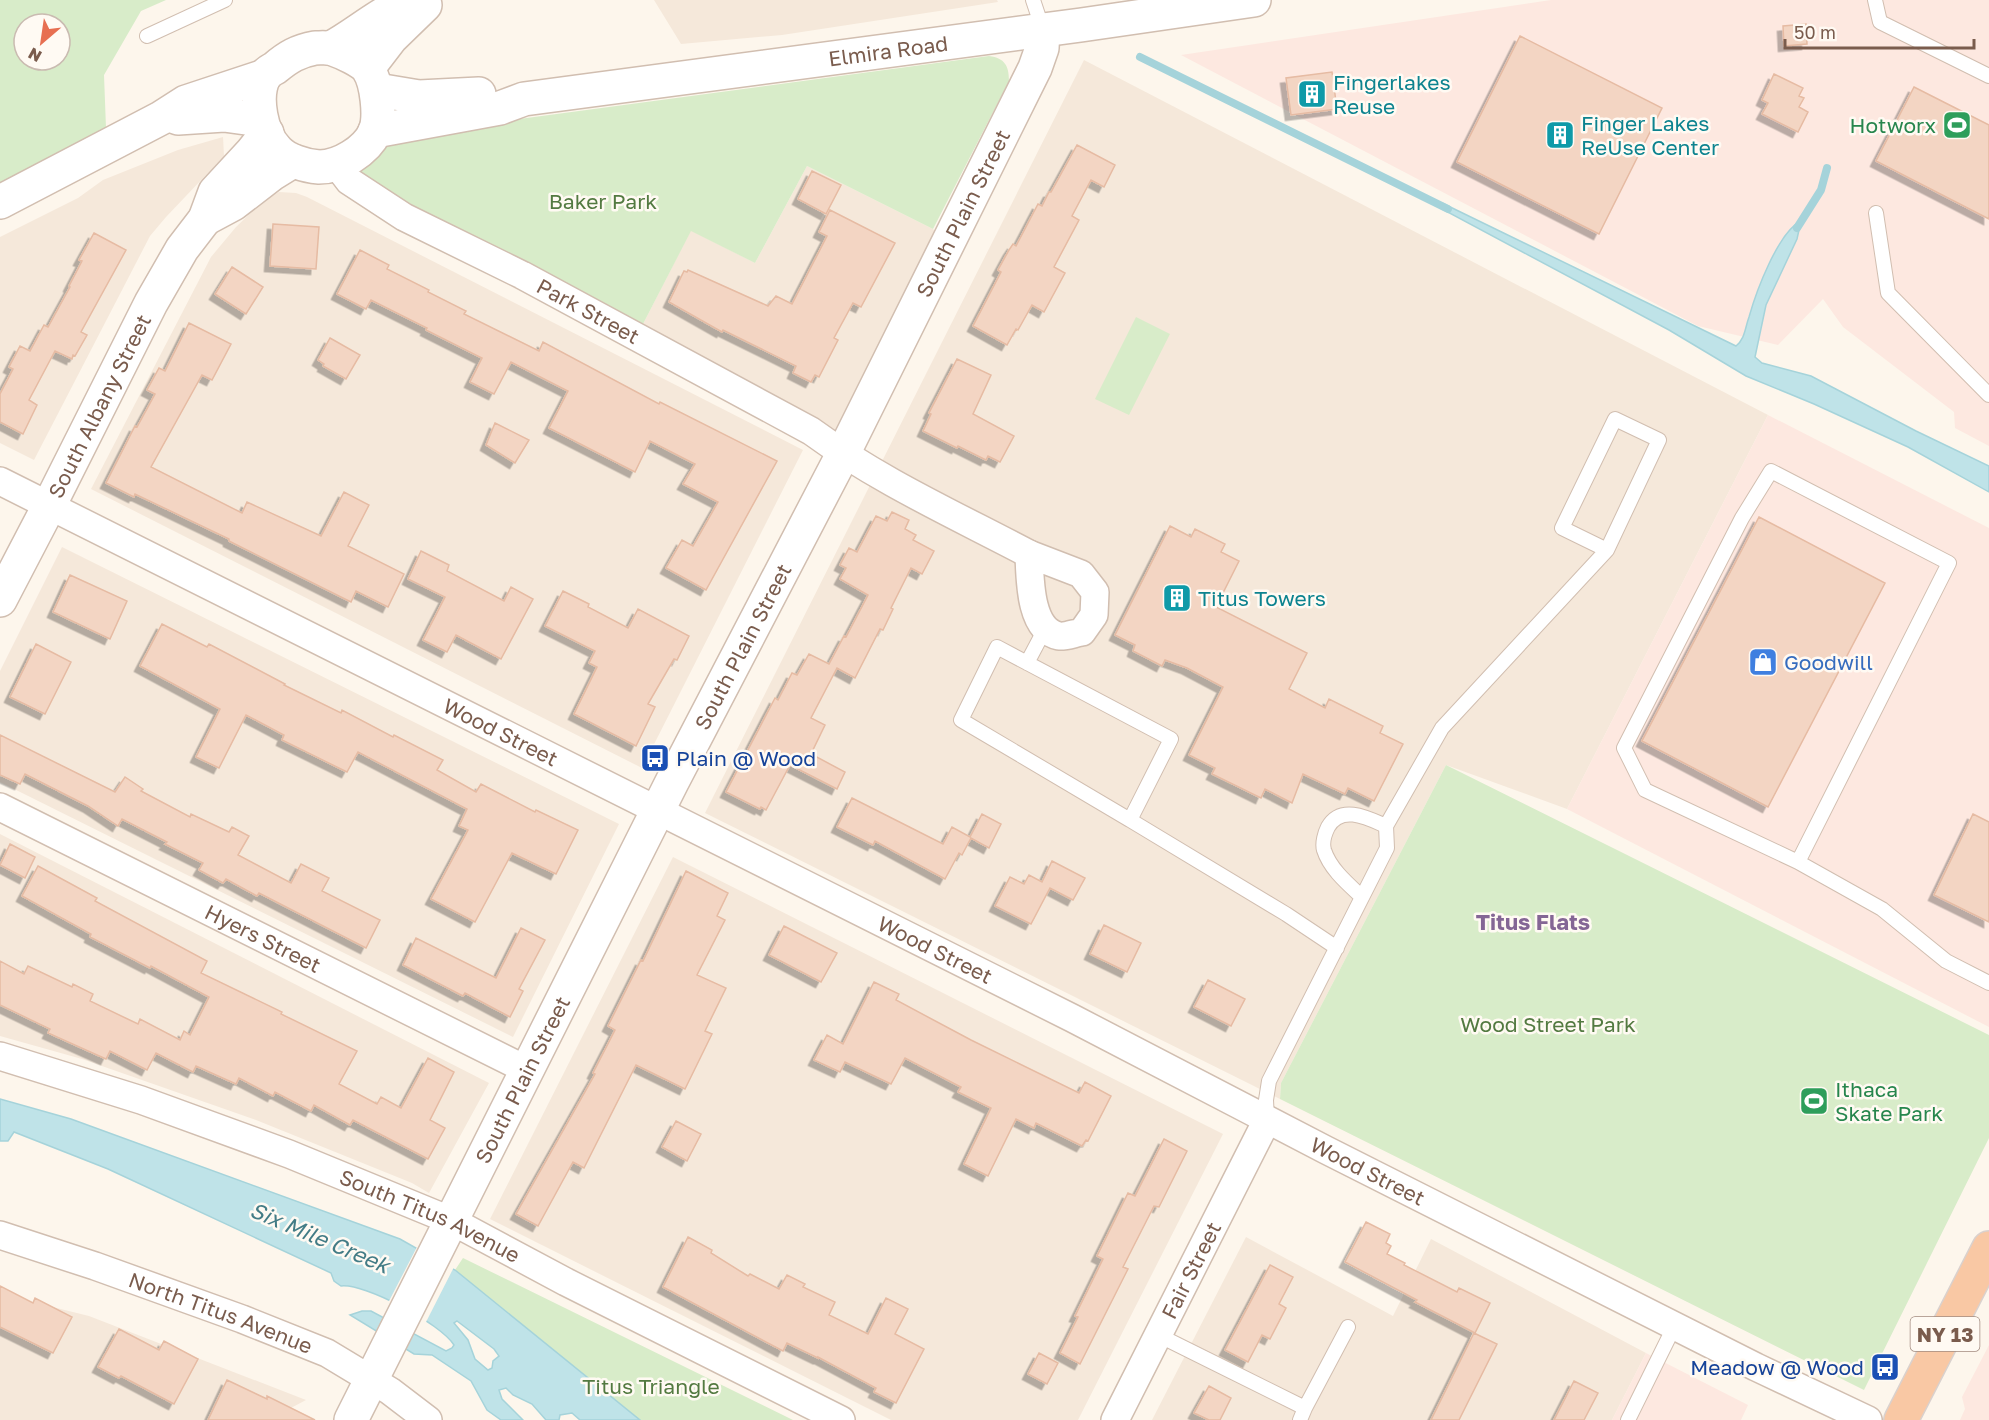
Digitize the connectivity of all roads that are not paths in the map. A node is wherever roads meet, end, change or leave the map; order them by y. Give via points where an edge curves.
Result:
1 (225, 0) edge
2 (417, 0) edge
3 (429, 0) edge
4 (1249, 0) edge
5 (1875, 0) edge
6 (1038, 15) edge
7 (147, 36) dead end
8 (331, 48) junction
9 (265, 76) junction
10 (1989, 76) edge
11 (372, 79) junction
12 (524, 99) junction
13 (161, 118) junction
14 (264, 126) junction
15 (375, 131) junction
16 (293, 161) junction
17 (336, 164) junction
18 (0, 202) edge
19 (1876, 213) dead end
20 (205, 219) junction
21 (1989, 395) edge
22 (843, 454) junction
23 (0, 481) edge
24 (49, 506) junction
25 (1607, 550) junction
26 (1029, 554) junction
27 (0, 600) edge
28 (1045, 629) junction
29 (1027, 663) junction
30 (0, 807) edge
31 (657, 811) junction
32 (1130, 820) junction
33 (1386, 826) junction
34 (1798, 862) junction
35 (1362, 897) junction
36 (1337, 948) junction
37 (1989, 983) edge
38 (0, 1056) edge
39 (527, 1070) junction
40 (1267, 1120) junction
41 (452, 1221) junction
42 (0, 1235) edge
43 (1989, 1248) edge
44 (1674, 1325) junction
45 (1348, 1327) dead end
46 (1158, 1335) junction
47 (371, 1381) junction
48 (1303, 1414) edge
49 (351, 1420) edge
50 (428, 1420) edge
51 (842, 1420) edge
52 (1115, 1420) edge
53 (1628, 1420) edge
54 (1868, 1420) edge
55 (1901, 1420) edge

1 - 7 lane
2 - 8 street via 400,4
3 - 11 street via 391,38
4 - 6 street, Elmira Road via 1116,15
5 - 10 lane via 1880,22
6 - 12 street, Elmira Road
6 - 22 street, South Plain Street via 1042,48 1035,68
8 - 9 street via 300,51
8 - 11 street via 350,57
9 - 13 street via 186,102
9 - 14 street via 259,99
11 - 12 street, Elmira Road via 419,97 499,93
11 - 15 street
12 - 15 street, Elmira Road via 500,108
13 - 14 street via 224,115
13 - 18 street
14 - 16 street via 277,150
14 - 20 street, South Albany Street via 252,152 215,192
15 - 17 street via 353,156
16 - 17 street via 321,167
16 - 20 street, South Albany Street
17 - 22 street, Park Street via 349,181 405,217 522,275 811,431
19 - 21 lane via 1888,293
20 - 24 street, South Albany Street via 182,249 151,303
22 - 26 street, Park Street
22 - 31 street, South Plain Street
23 - 24 street, Wood Street
24 - 27 street, South Albany Street
24 - 31 street, Wood Street
25 - 25 lane via 1659,440 1615,419 1562,528
25 - 33 lane via 1442,728
26 - 28 street via 1032,600
26 - 28 street, Park Street via 1082,574 1095,592 1094,615 1082,632 1059,636
28 - 29 lane
29 - 32 lane via 1171,739
29 - 32 lane via 997,647 961,720
30 - 39 street, Hyers Street
31 - 39 street, South Plain Street
31 - 40 street, Wood Street
32 - 36 lane
33 - 35 lane via 1387,848
33 - 35 lane via 1353,814 1340,816 1326,833 1324,848 1331,863
34 - 34 lane via 1949,563 1771,471 1742,518 1624,748 1645,790
34 - 37 lane via 1882,909 1946,961
35 - 36 lane
36 - 40 lane via 1269,1082
38 - 41 street, South Titus Avenue via 289,1154
39 - 41 street, South Plain Street
40 - 44 street, Wood Street
40 - 46 street, Fair Street
41 - 47 street, South Plain Street
41 - 51 street, South Titus Avenue
42 - 47 street, North Titus Avenue via 242,1319 327,1353
43 - 55 highway, NY 13
44 - 53 lane
44 - 54 street, Wood Street
45 - 48 lane
46 - 48 lane
46 - 52 street, Fair Street
47 - 49 street, South Plain Street
47 - 50 street, North Titus Avenue

